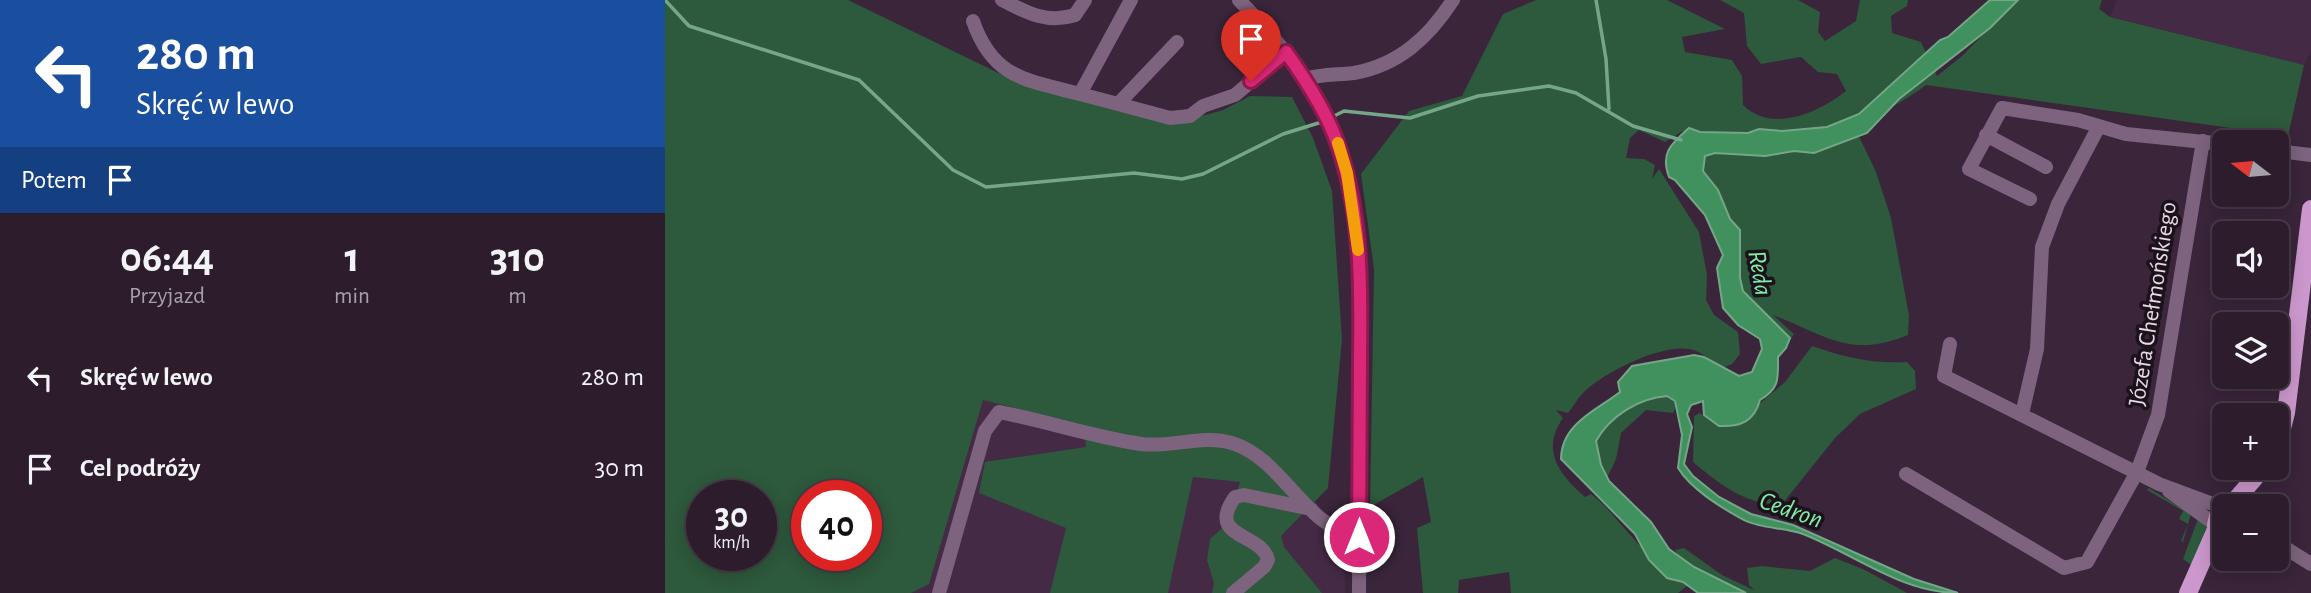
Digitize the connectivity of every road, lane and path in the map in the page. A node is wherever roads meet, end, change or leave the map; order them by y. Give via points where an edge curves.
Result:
1 (1002, 0) edge
2 (1085, 0) edge
3 (1131, 0) edge
4 (1239, 0) edge
5 (1453, 0) edge
6 (973, 21) dead end
7 (1177, 42) dead end
8 (1286, 52) junction
9 (1305, 79) junction
10 (1080, 94) junction
11 (1118, 104) junction
12 (2098, 128) junction
13 (1986, 135) junction
14 (2203, 141) junction
15 (2212, 142) edge
16 (2289, 152) edge
17 (2311, 155) edge
18 (2046, 167) dead end
19 (2030, 199) dead end
20 (2311, 209) edge
21 (1950, 344) dead end
22 (2287, 403) edge
23 (2022, 414) junction
24 (2137, 472) junction
25 (1906, 474) dead end
26 (2255, 480) edge
27 (2159, 484) junction
28 (2243, 494) edge
29 (2212, 503) edge
30 (1311, 509) junction
31 (2212, 524) edge
32 (1359, 537) junction
33 (2212, 544) edge
34 (2289, 552) edge
35 (2311, 564) edge
36 (2212, 566) edge
37 (2190, 592) edge
38 (939, 593) edge
39 (1233, 593) edge
40 (1359, 593) edge

1 - 2 street via 1039,18 1058,21 1076,15
3 - 10 street
4 - 8 street
5 - 9 street via 1435,28 1410,50 1374,67
6 - 10 street via 995,64 1022,80
7 - 11 street
8 - 9 street
8 - 11 street via 1235,95 1203,106 1190,116 1170,118
9 - 32 street via 1338,142 1357,231 1361,300
10 - 11 street
12 - 13 street via 2078,120 2002,108
12 - 14 street
12 - 23 street via 2058,204 2042,247 2037,349
13 - 18 street
13 - 19 street via 1969,169
14 - 15 street
14 - 24 street, Józefa Chełmońskiego via 2158,415
16 - 17 street
20 - 22 main road
21 - 23 street via 1944,376
23 - 24 street
24 - 25 street, Józefa Chełmońskiego via 2087,562 2064,568
24 - 27 street
26 - 28 main road
27 - 29 street
27 - 31 street
30 - 32 street via 1330,528
30 - 38 street via 1253,453 1231,443 1144,444 999,412 985,431
30 - 39 street via 1235,497 1227,513 1229,526 1261,547 1268,560
32 - 40 street
33 - 37 main road
34 - 35 street
36 - 37 main road

